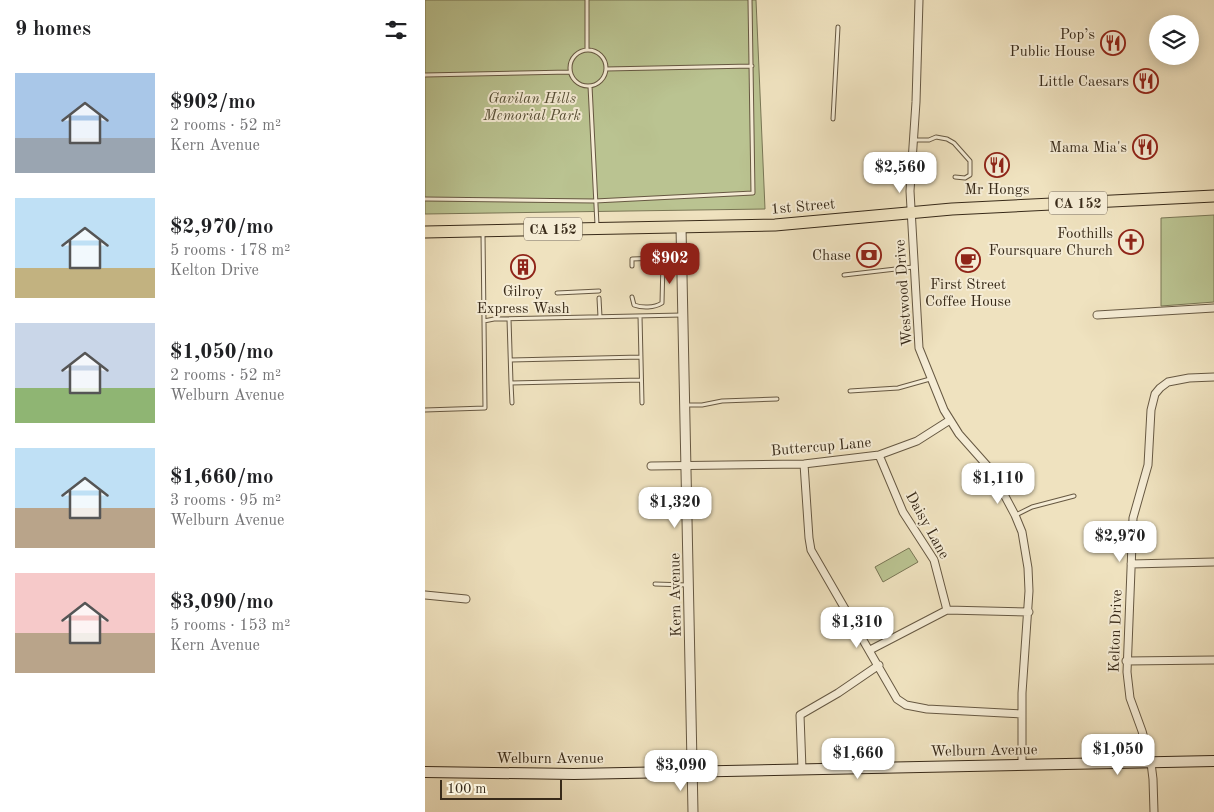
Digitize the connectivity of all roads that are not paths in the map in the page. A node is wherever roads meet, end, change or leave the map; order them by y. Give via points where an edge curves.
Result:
1 (587, 0) edge
2 (750, 0) edge
3 (919, 0) edge
4 (838, 27) dead end
5 (587, 50) junction
6 (751, 66) junction
7 (606, 68) junction
8 (570, 72) junction
9 (425, 75) edge
10 (591, 86) junction
11 (833, 119) dead end
12 (913, 140) junction
13 (955, 177) dead end
14 (1214, 196) edge
15 (425, 199) edge
16 (595, 201) junction
17 (912, 212) junction
18 (681, 227) junction
19 (597, 228) junction
20 (483, 231) junction
21 (425, 232) edge
22 (631, 266) dead end
23 (914, 267) junction
24 (845, 275) dead end
25 (599, 291) dead end
26 (557, 293) dead end
27 (632, 297) dead end
28 (599, 298) dead end
29 (1214, 308) edge
30 (683, 315) junction
31 (1097, 315) dead end
32 (641, 316) junction
33 (600, 317) junction
34 (509, 318) junction
35 (484, 321) junction
36 (641, 357) junction
37 (511, 360) junction
38 (1214, 377) edge
39 (931, 379) junction
40 (641, 380) junction
41 (511, 383) junction
42 (850, 392) dead end
43 (777, 398) dead end
44 (512, 403) dead end
45 (642, 403) dead end
46 (685, 405) junction
47 (425, 410) edge
48 (951, 420) junction
49 (879, 455) junction
50 (804, 464) junction
51 (651, 466) dead end
52 (686, 466) junction
53 (1074, 496) dead end
54 (1015, 515) junction
55 (1214, 562) edge
56 (1131, 564) junction
57 (655, 584) dead end
58 (688, 585) junction
59 (425, 596) edge
60 (466, 600) dead end
61 (947, 610) junction
62 (1029, 612) junction
63 (870, 650) junction
64 (1214, 660) edge
65 (1126, 661) junction
66 (879, 665) junction
67 (1021, 714) junction
68 (1214, 762) edge
69 (1151, 763) junction
70 (1022, 764) junction
71 (802, 769) junction
72 (425, 772) edge
73 (693, 772) junction
74 (693, 812) edge
75 (1154, 812) edge

1 - 5 lane
2 - 6 lane
3 - 12 street, Westwood Drive
4 - 11 lane
5 - 7 lane via 599,54
5 - 8 lane via 572,60
6 - 7 lane
6 - 16 lane via 753,193
7 - 10 lane via 602,80
8 - 9 lane
8 - 10 lane via 578,84
10 - 16 lane
12 - 13 lane via 943,137 954,143 970,161 969,175
12 - 17 street, Westwood Drive
14 - 17 main road, 1st Street / CA 152
15 - 16 lane
16 - 19 lane
17 - 18 main road, 1st Street / CA 152 via 775,224
17 - 23 street, Westwood Drive
18 - 19 main road, 1st Street / CA 152
18 - 30 street, Kern Avenue
19 - 20 main road, 1st Street / CA 152
20 - 21 main road, 1st Street / CA 152
20 - 35 lane
22 - 27 lane via 632,259 639,258 660,258 663,262 662,303 639,307 633,304
23 - 24 lane
23 - 39 street, Westwood Drive via 919,348
25 - 26 lane
28 - 33 lane
29 - 31 street
30 - 32 lane
30 - 46 street, Kern Avenue
32 - 33 lane
32 - 36 lane
33 - 34 lane
34 - 35 lane
34 - 37 lane
35 - 47 lane via 485,408
36 - 37 lane
36 - 40 lane
37 - 41 lane
38 - 56 street, Kelton Drive via 1167,382 1155,394 1148,464 1133,518
39 - 42 lane via 898,388
39 - 48 street, Westwood Drive via 943,410
40 - 41 lane
40 - 45 lane
41 - 44 lane
43 - 46 lane
46 - 52 street, Kern Avenue
48 - 49 street, Buttercup Lane via 917,441
48 - 54 street, Westwood Drive via 991,470
49 - 50 street, Buttercup Lane
49 - 61 street, Daisy Lane via 903,512 934,560
50 - 52 street, Buttercup Lane
50 - 63 street via 811,550
51 - 52 street, Buttercup Lane
52 - 58 street, Kern Avenue
53 - 54 lane
54 - 62 street, Westwood Drive via 1022,532 1028,568
55 - 56 street
56 - 65 street, Kelton Drive
57 - 58 lane
58 - 73 street, Kern Avenue
59 - 60 street
61 - 62 street
61 - 63 street
62 - 67 street, Westwood Drive
63 - 66 street
64 - 65 street
65 - 69 street, Kelton Drive via 1131,698
66 - 67 street via 897,699 906,704 927,709
66 - 71 street via 800,715
67 - 70 street, Westwood Drive
68 - 69 main road, Welburn Avenue
69 - 70 main road, Welburn Avenue
69 - 75 street, Kelton Drive
70 - 71 main road, Welburn Avenue
71 - 73 main road, Welburn Avenue
72 - 73 main road, Welburn Avenue
73 - 74 street, Kern Avenue

